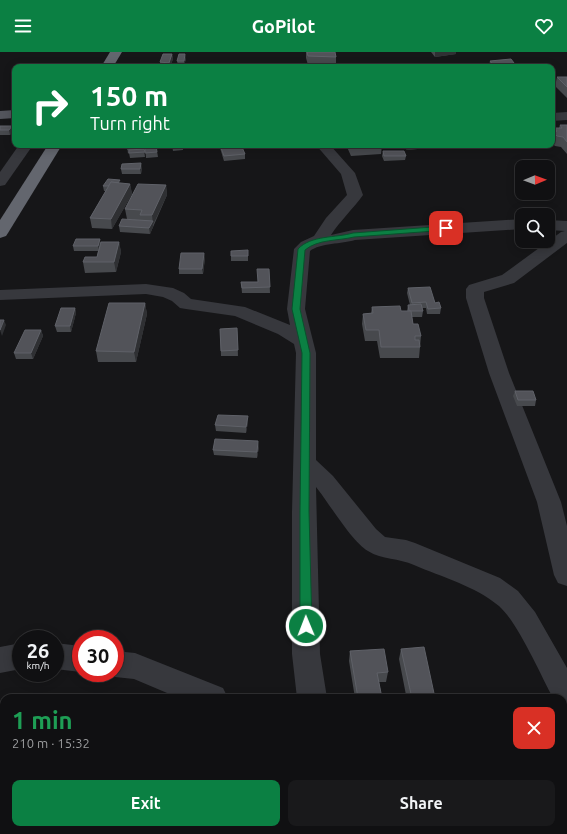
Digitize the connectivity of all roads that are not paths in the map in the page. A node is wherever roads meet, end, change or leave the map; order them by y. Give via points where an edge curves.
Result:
1 (116, 52) edge
2 (109, 64) edge
3 (12, 114) edge
4 (0, 115) edge
5 (555, 116) edge
6 (567, 116) edge
7 (24, 148) edge
8 (53, 148) edge
9 (326, 148) edge
10 (0, 182) edge
11 (515, 224) edge
12 (555, 225) edge
13 (567, 226) edge
14 (0, 233) edge
15 (567, 235) edge
16 (318, 241) junction
17 (0, 295) edge
18 (303, 340) junction
19 (305, 463) junction
20 (567, 575) edge
21 (12, 658) edge
22 (0, 660) edge
23 (124, 665) edge
24 (203, 694) edge
25 (311, 694) edge
26 (566, 694) edge

1 - 2 highway
3 - 4 main road
5 - 6 street
7 - 10 street
8 - 14 highway
9 - 16 street via 348,173 356,195
11 - 16 street via 353,235
12 - 13 street
15 - 20 street via 508,279 475,289 475,298 498,373 549,502
16 - 18 street via 302,249 296,309
17 - 18 street via 146,289 168,292 186,304 240,311
18 - 19 street via 306,353
19 - 25 street via 306,654
19 - 26 street via 325,482 376,544 406,550 491,586 508,599 525,620
21 - 22 street
23 - 24 street via 135,666

